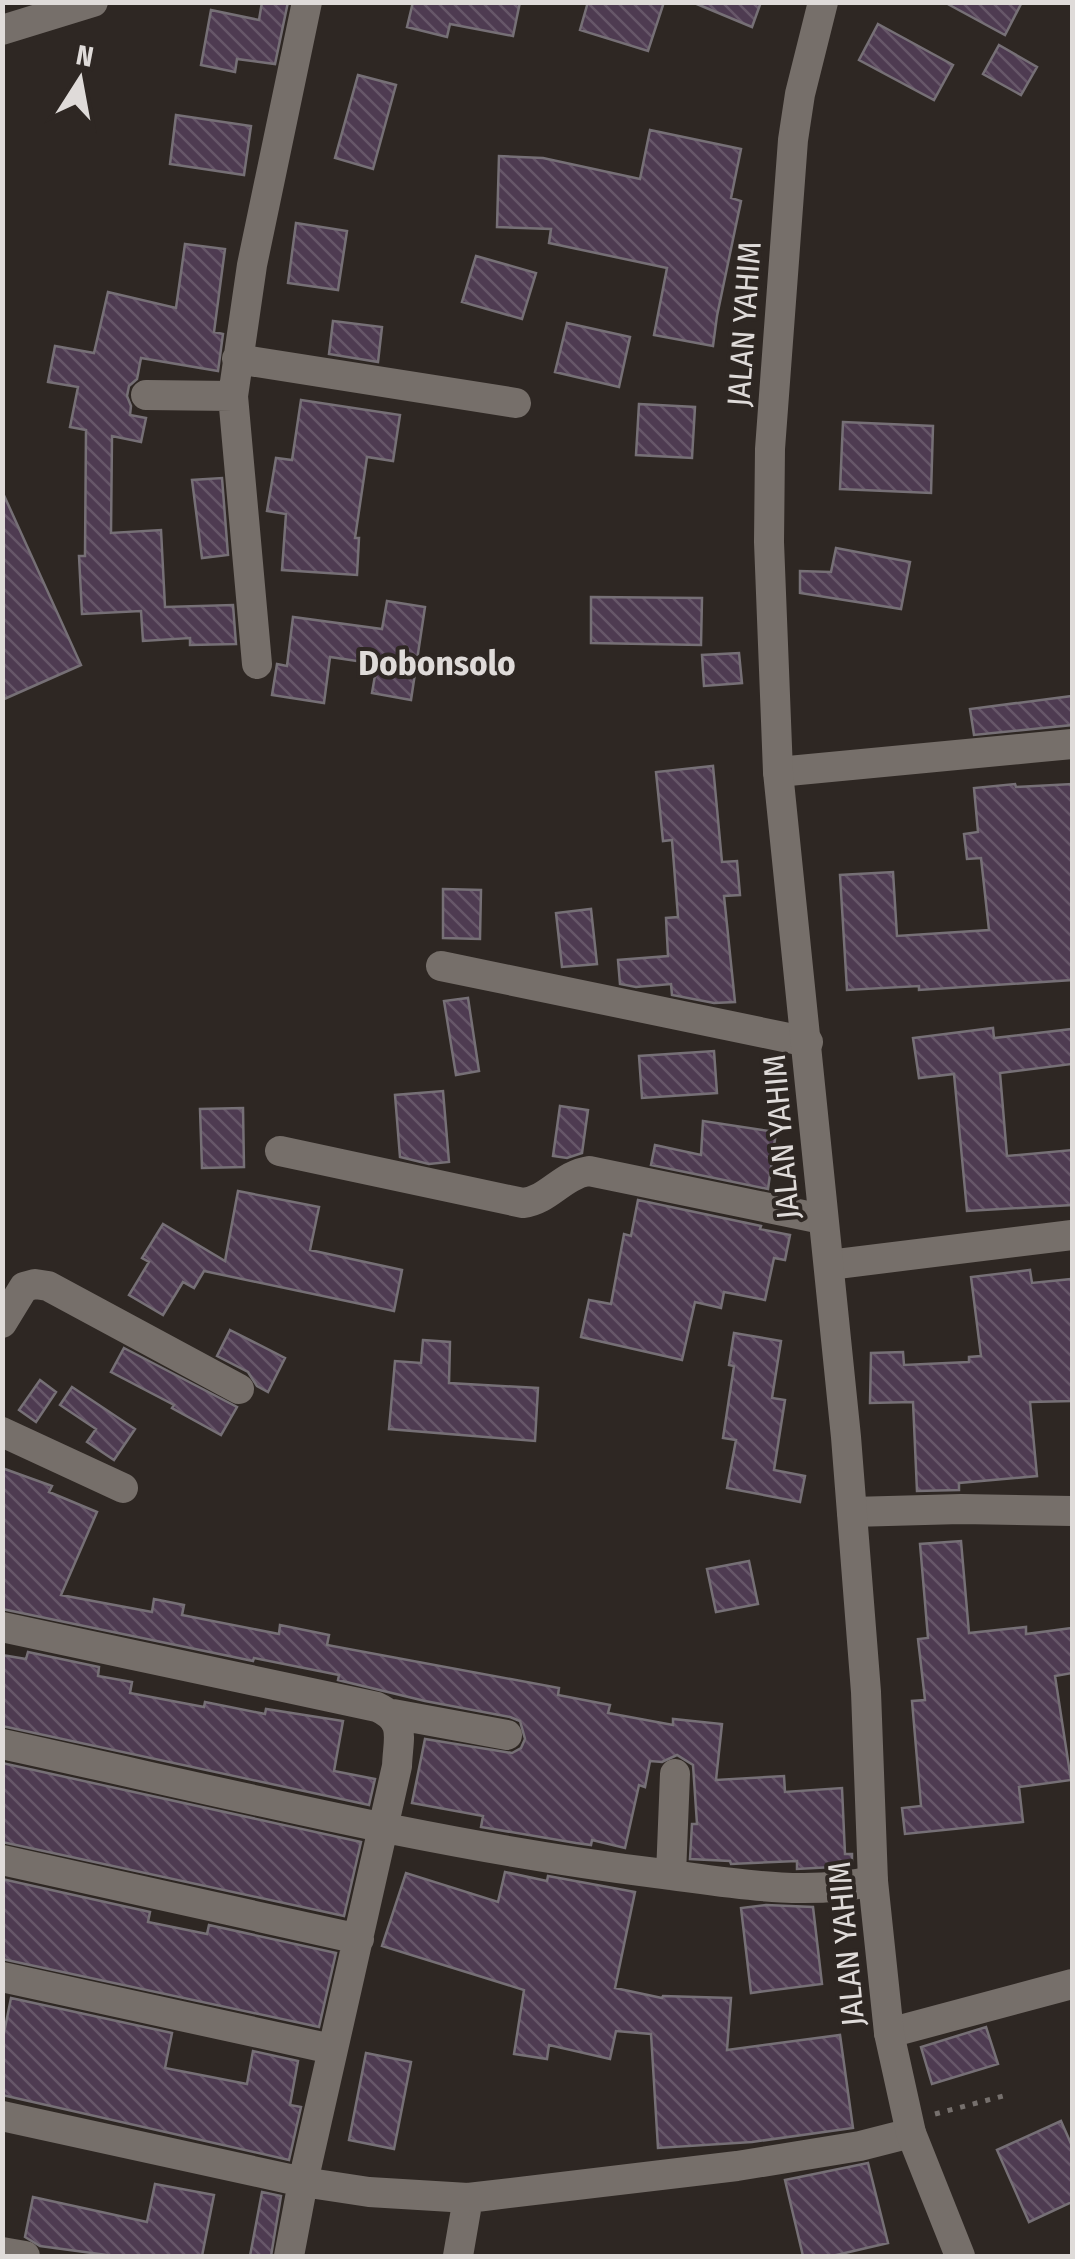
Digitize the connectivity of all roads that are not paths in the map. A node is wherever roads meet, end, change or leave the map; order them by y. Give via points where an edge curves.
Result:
1 (93, 2) edge
2 (307, 2) edge
3 (823, 2) edge
4 (2, 30) edge
5 (236, 358) junction
6 (146, 395) dead end
7 (233, 396) junction
8 (516, 403) dead end
9 (257, 664) dead end
10 (1072, 744) edge
11 (778, 772) junction
12 (440, 966) dead end
13 (808, 1042) junction
14 (280, 1151) dead end
15 (822, 1220) junction
16 (1072, 1234) edge
17 (829, 1266) junction
18 (2, 1323) edge
19 (238, 1389) dead end
20 (2, 1432) edge
21 (123, 1488) dead end
22 (852, 1512) junction
23 (1072, 1512) edge
24 (2, 1627) edge
25 (393, 1714) junction
26 (507, 1735) dead end
27 (2, 1744) edge
28 (675, 1774) dead end
29 (383, 1827) junction
30 (2, 1860) edge
31 (671, 1875) junction
32 (874, 1882) junction
33 (358, 1939) junction
34 (2, 1977) edge
35 (1072, 1984) edge
36 (890, 2033) junction
37 (332, 2049) junction
38 (2, 2116) edge
39 (909, 2127) junction
40 (304, 2182) junction
41 (468, 2198) junction
42 (2, 2252) edge
43 (25, 2256) edge
44 (289, 2256) edge
45 (458, 2256) edge
46 (960, 2256) edge

1 - 4 street
2 - 5 street
3 - 11 street, JALAN YAHIM via 793,140 770,449
5 - 7 street
5 - 8 street
6 - 7 street
7 - 9 street
10 - 11 street
11 - 13 street, JALAN YAHIM
12 - 13 street
13 - 15 street, JALAN YAHIM
14 - 15 street via 523,1203 538,1202 565,1179 589,1171
15 - 17 street, JALAN YAHIM
16 - 17 street
17 - 22 street, JALAN YAHIM
18 - 19 street via 24,1287 48,1286
20 - 21 street
22 - 23 street
22 - 32 street, JALAN YAHIM
24 - 25 street
25 - 26 street
25 - 29 street via 399,1723 397,1766
27 - 29 street
28 - 31 street
29 - 31 street
29 - 33 street
30 - 33 street
31 - 32 street via 799,1888
32 - 36 street, JALAN YAHIM
33 - 37 street
34 - 37 street
35 - 36 street
36 - 39 street, JALAN YAHIM
37 - 40 street
38 - 40 street
39 - 41 street via 860,2146 718,2169
39 - 46 street, JALAN YAHIM
40 - 41 street
40 - 44 street
41 - 45 street
42 - 43 street

